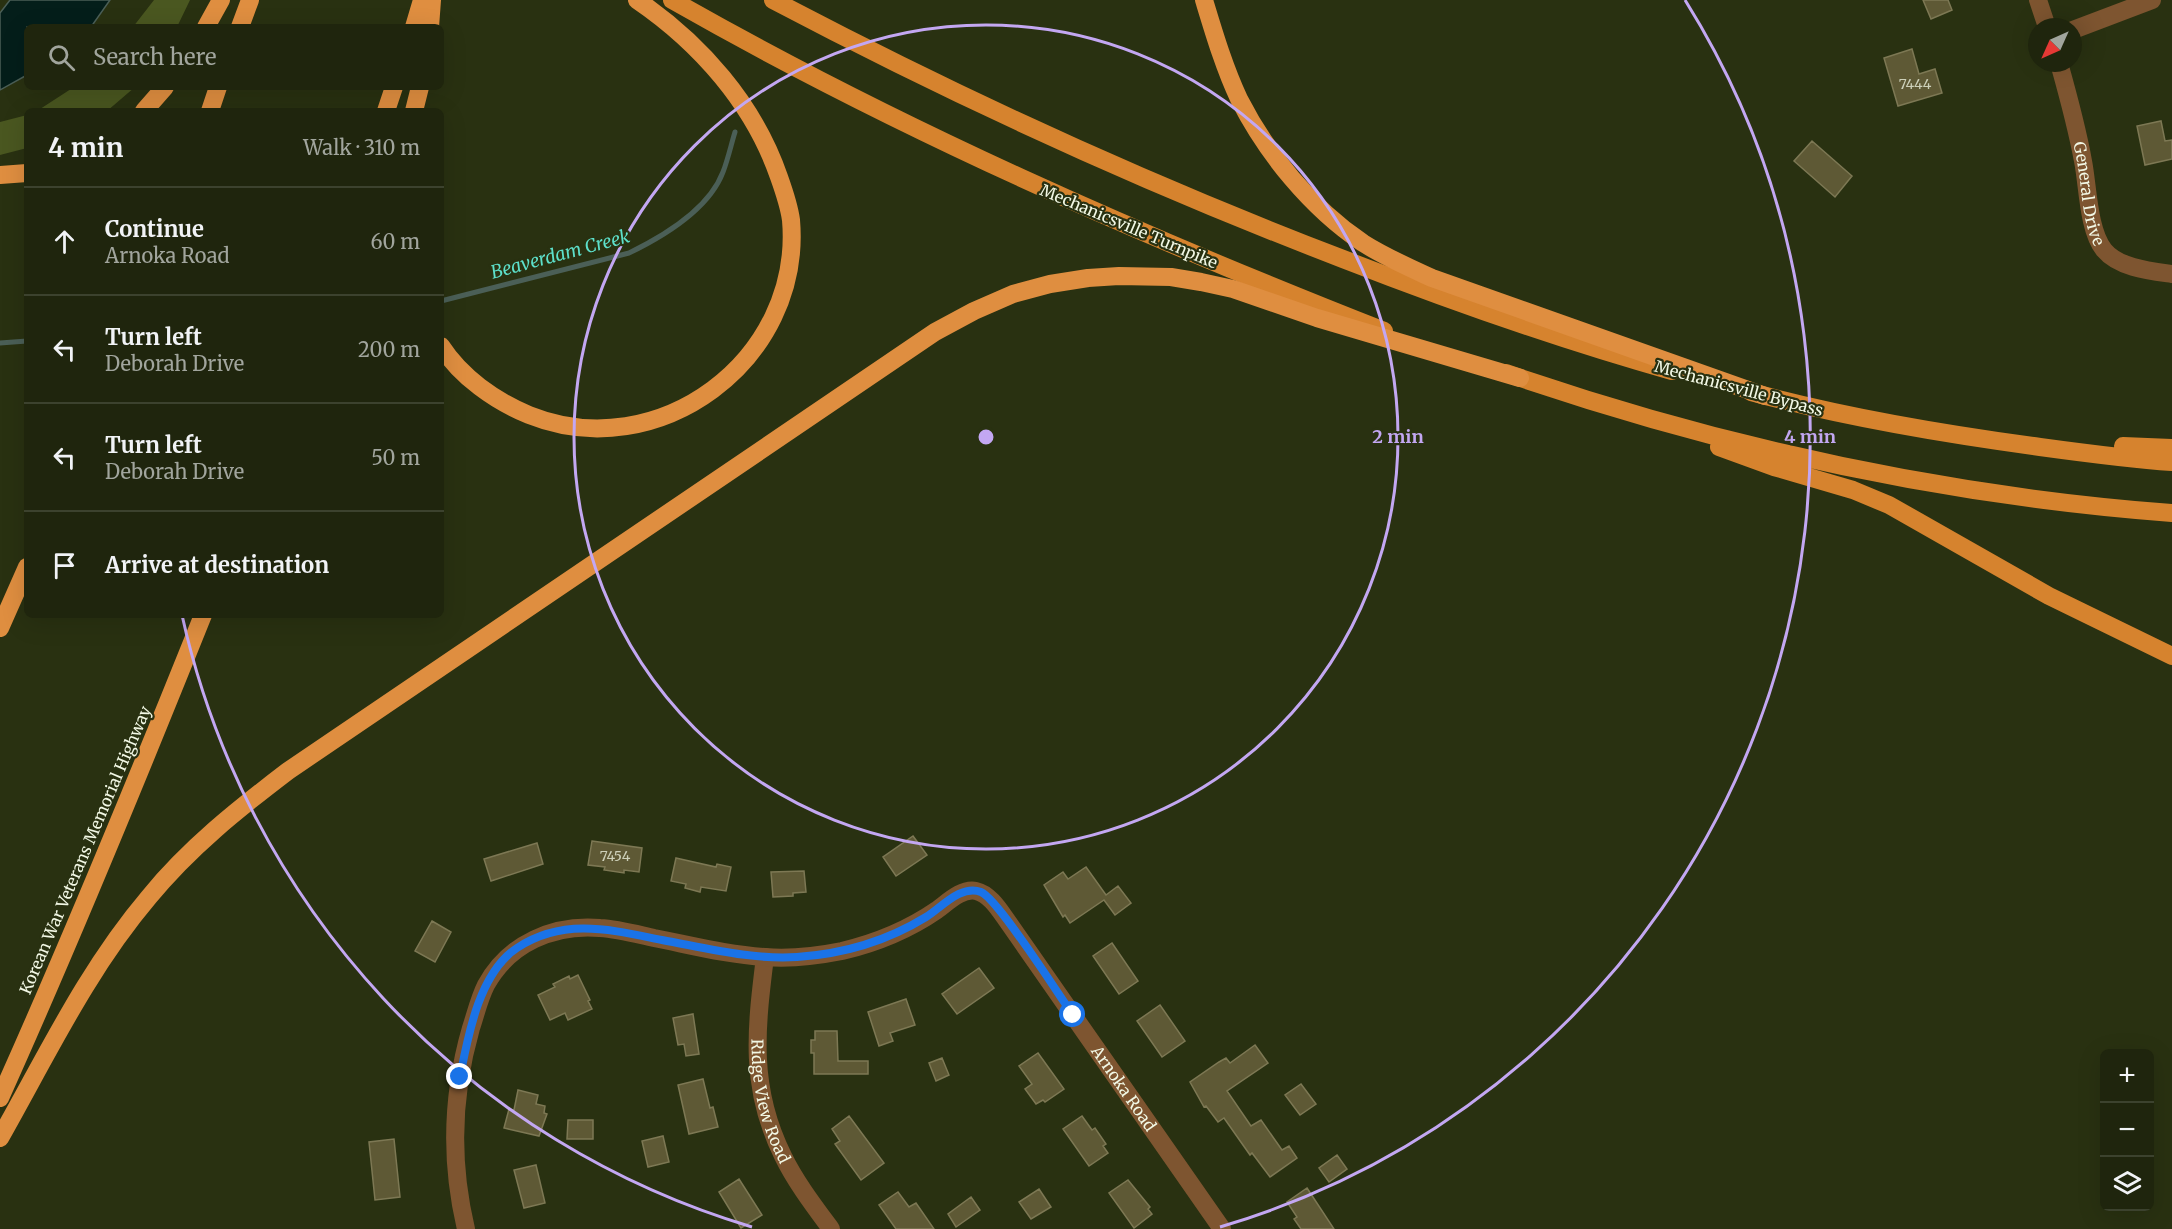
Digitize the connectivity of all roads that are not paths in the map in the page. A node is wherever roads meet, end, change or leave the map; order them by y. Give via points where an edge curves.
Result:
1 (221, 0) edge
2 (249, 0) edge
3 (422, 0) edge
4 (432, 0) edge
5 (637, 0) edge
6 (672, 0) edge
7 (773, 0) edge
8 (1204, 0) edge
9 (2038, 0) edge
10 (2152, 0) edge
11 (2044, 18) edge
12 (208, 24) edge
13 (241, 24) edge
14 (415, 24) edge
15 (430, 24) edge
16 (2082, 27) edge
17 (2061, 72) edge
18 (162, 90) edge
19 (217, 90) edge
20 (393, 90) edge
21 (419, 90) edge
22 (147, 108) edge
23 (211, 108) edge
24 (387, 108) edge
25 (415, 108) edge
26 (24, 173) edge
27 (0, 175) edge
28 (2172, 274) edge
29 (444, 350) edge
30 (1520, 378) junction
31 (1765, 396) junction
32 (1605, 405) junction
33 (2013, 443) junction
34 (2172, 448) edge
35 (2172, 462) edge
36 (2172, 513) edge
37 (24, 574) edge
38 (202, 618) edge
39 (0, 628) edge
40 (2172, 656) edge
41 (765, 957) junction
42 (0, 1098) edge
43 (0, 1138) edge
44 (466, 1229) edge
45 (831, 1229) edge
46 (1222, 1229) edge

1 - 12 highway
2 - 13 highway
3 - 14 highway
4 - 15 highway
5 - 29 highway via 679,33 724,79 746,110 776,168 788,202 791,248 781,297 768,327 740,367 698,401 645,422 617,427 560,424 513,408 484,391
6 - 30 highway, Mechanicsville Turnpike via 816,78 1095,213 1383,330
7 - 31 highway, Mechanicsville Bypass via 1002,116 1180,195 1406,284 1524,325
8 - 31 highway via 1221,56 1266,143 1315,203 1362,242 1432,278
9 - 11 street
10 - 16 street
17 - 28 street, General Drive via 2098,240 2113,258 2125,264
18 - 22 highway
19 - 23 highway
20 - 24 highway
21 - 25 highway
26 - 27 highway
30 - 32 highway, Mechanicsville Turnpike
30 - 43 highway via 1338,325 1233,289 1172,277 1119,276 1060,282 1013,294 974,311 935,332 829,403 240,807 178,865 123,929 67,1016
31 - 33 highway, Mechanicsville Bypass via 1882,422
32 - 36 highway via 1817,460 1916,480
32 - 40 highway via 1889,505 2049,596
33 - 34 highway
33 - 35 highway, Mechanicsville Bypass
37 - 39 highway
38 - 42 highway, Korean War Veterans Memorial Highway
41 - 44 street via 583,927 560,930 516,948 487,983 466,1044 460,1077 454,1156
41 - 45 street, Ridge View Road via 756,1028 762,1099 783,1157
41 - 46 street, Arnoka Road via 808,956 876,942 926,917 962,892 979,891 986,895

